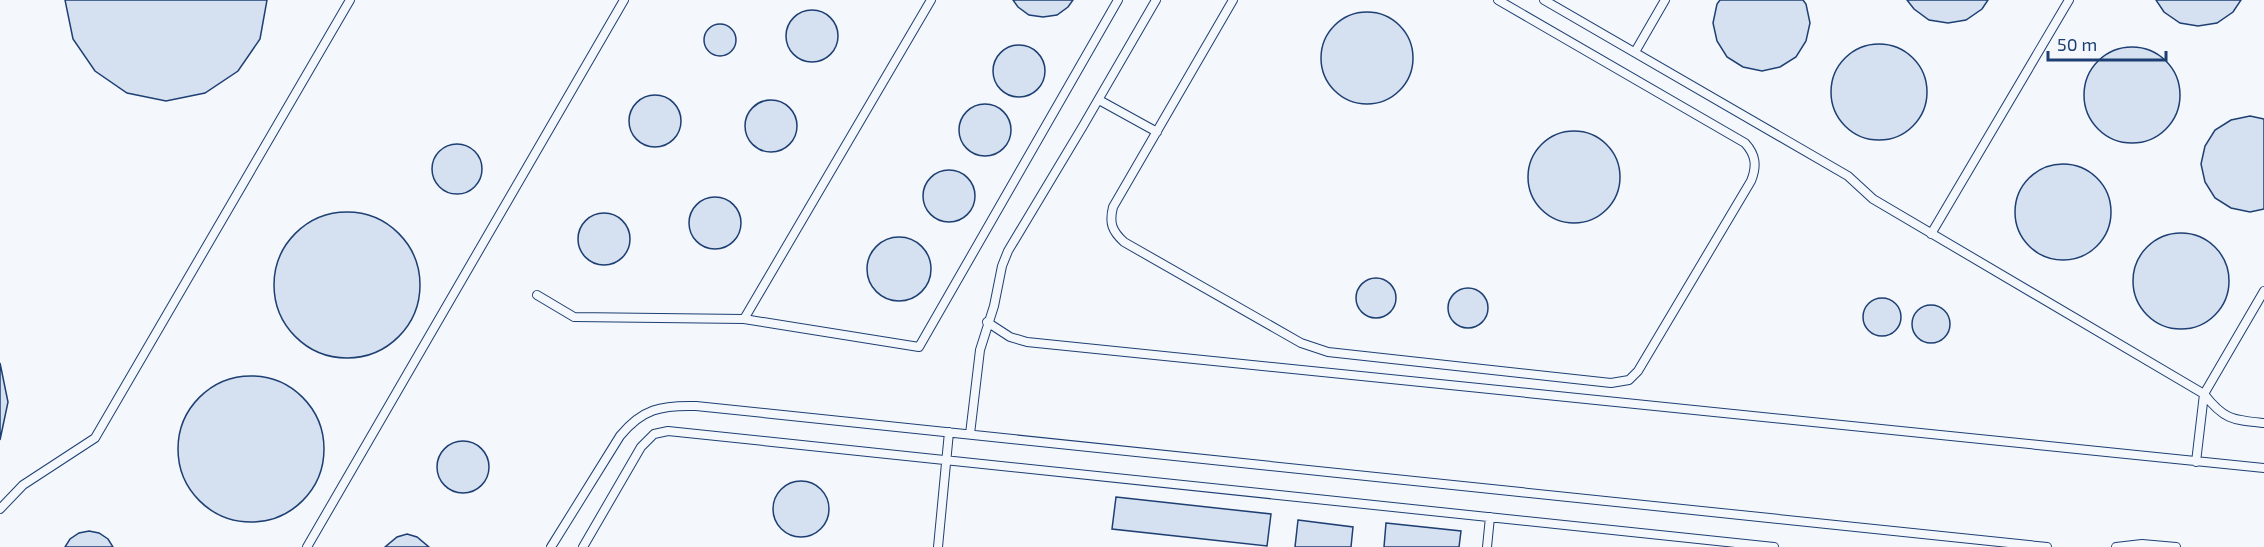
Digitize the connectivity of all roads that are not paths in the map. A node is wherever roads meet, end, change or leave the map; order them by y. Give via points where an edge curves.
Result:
1 (350, 0) edge
2 (624, 0) edge
3 (931, 0) edge
4 (1118, 0) edge
5 (1156, 0) edge
6 (1233, 0) edge
7 (1498, 0) edge
8 (1544, 0) edge
9 (1665, 0) edge
10 (2069, 0) edge
11 (1635, 52) junction
12 (1099, 100) junction
13 (1156, 132) junction
14 (1931, 234) junction
15 (2264, 291) edge
16 (537, 295) dead end
17 (744, 320) junction
18 (987, 322) junction
19 (2204, 394) junction
20 (2264, 423) edge
21 (950, 432) junction
22 (970, 434) junction
23 (946, 460) junction
24 (2196, 462) junction
25 (2264, 468) edge
26 (0, 509) edge
27 (1490, 517) junction
28 (307, 547) edge
29 (551, 547) edge
30 (583, 547) edge
31 (938, 547) edge
32 (1487, 547) edge
33 (1774, 547) edge
34 (2047, 547) edge
35 (2116, 547) edge
36 (2176, 547) edge

1 - 26 lane via 95,438 22,485
2 - 28 lane
3 - 17 lane
4 - 17 lane via 919,347
5 - 12 lane
6 - 13 lane
7 - 13 lane via 1745,143 1752,151 1755,172 1751,181 1629,380 1611,383 1339,354 1301,343 1116,234 1111,225 1113,207
8 - 11 lane
9 - 11 lane
10 - 14 lane
11 - 14 lane via 1848,176 1873,200
12 - 13 lane
12 - 18 lane via 1008,251
14 - 19 lane
15 - 19 lane
16 - 17 lane via 574,317
18 - 22 lane
18 - 24 lane via 1010,337 1039,344
19 - 20 lane via 2218,412
19 - 24 lane
21 - 22 lane
21 - 23 lane
21 - 29 lane via 696,406 657,408 643,414 620,436
22 - 34 lane
23 - 27 lane
23 - 30 lane via 661,432 641,447
23 - 31 lane
24 - 25 lane
27 - 32 lane
27 - 33 lane
35 - 36 lane

